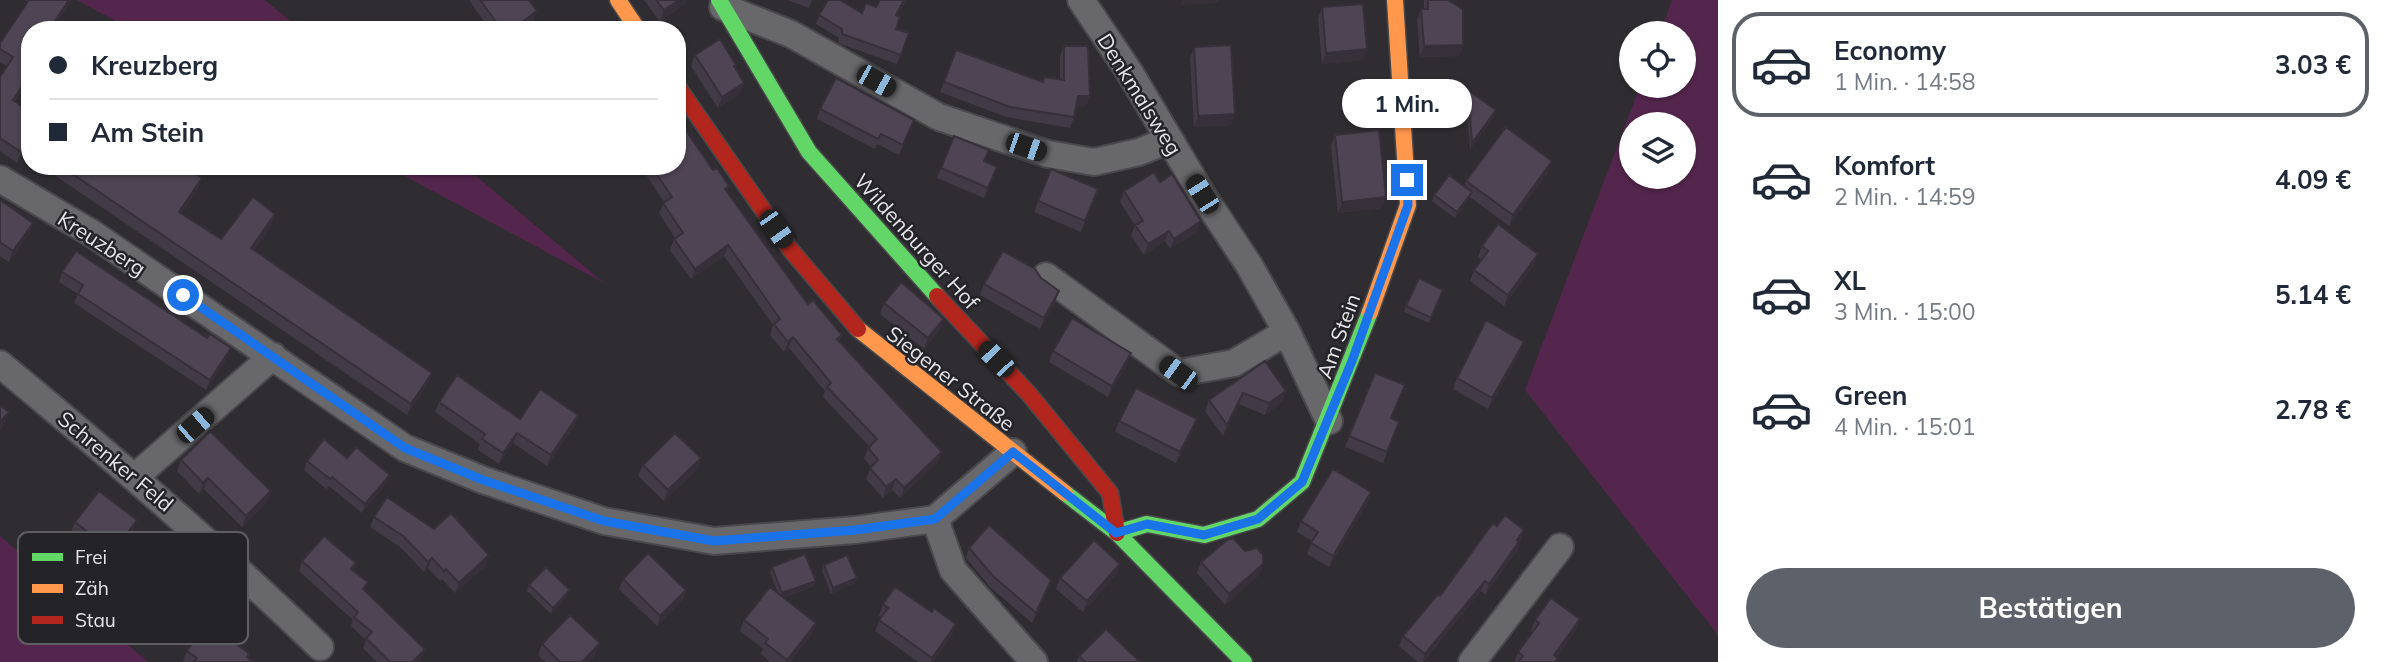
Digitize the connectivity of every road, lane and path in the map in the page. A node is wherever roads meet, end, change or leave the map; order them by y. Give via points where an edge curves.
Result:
1 (618, 0) edge
2 (1080, 0) edge
3 (1395, 0) edge
4 (721, 3) edge
5 (632, 21) edge
6 (686, 99) edge
7 (1169, 140) junction
8 (0, 179) edge
9 (1046, 276) dead end
10 (1287, 332) junction
11 (273, 356) junction
12 (0, 365) edge
13 (1329, 421) junction
14 (1013, 452) junction
15 (136, 477) junction
16 (935, 519) junction
17 (198, 532) edge
18 (1116, 533) junction
19 (1560, 547) dead end
20 (248, 577) edge
21 (320, 647) dead end
22 (1034, 662) edge
23 (1244, 662) edge
24 (1472, 662) edge

1 - 5 street
2 - 7 street, Denkmalsweg
3 - 13 street, Am Stein via 1408,205
4 - 7 street via 791,34 939,117 1048,154 1094,162
4 - 18 street, Wildenburger Hof via 809,152 1029,394 1110,493
6 - 14 street, Siegener Straße via 790,249 866,338
7 - 10 street, Denkmalsweg
8 - 11 street, Kreuzberg via 93,234
9 - 10 street via 1178,373 1234,363
10 - 13 street, Denkmalsweg
11 - 15 street
11 - 16 street, Kreuzberg via 405,448 604,521 714,541
12 - 15 street, Schrenker Feld
13 - 18 street, Am Stein via 1302,482 1258,519 1204,535 1147,524
14 - 16 street
14 - 18 street, Siegener Straße
15 - 17 street, Schrenker Feld
16 - 22 street via 953,570
18 - 23 street, Siegener Straße
19 - 24 street
20 - 21 street, Schrenker Feld

